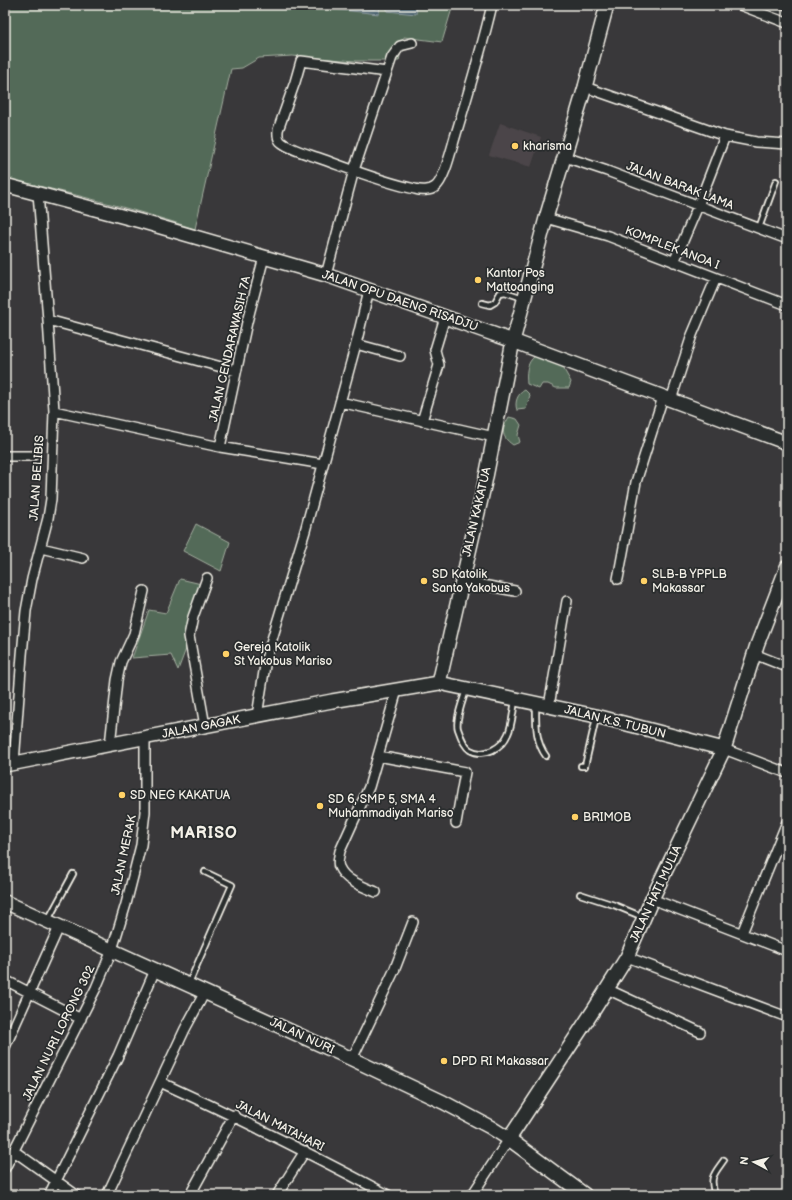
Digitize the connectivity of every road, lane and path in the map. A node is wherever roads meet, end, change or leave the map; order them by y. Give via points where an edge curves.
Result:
1 (492, 5) edge
2 (607, 5) edge
3 (740, 5) edge
4 (761, 5) edge
5 (787, 14) edge
6 (787, 23) edge
7 (412, 43) dead end
8 (387, 72) junction
9 (585, 87) junction
10 (725, 136) junction
11 (787, 144) edge
12 (565, 157) junction
13 (354, 170) junction
14 (776, 181) dead end
15 (5, 185) edge
16 (38, 193) junction
17 (698, 206) junction
18 (546, 218) junction
19 (759, 228) junction
20 (787, 239) edge
21 (264, 257) junction
22 (674, 262) junction
23 (326, 275) junction
24 (716, 278) junction
25 (369, 290) junction
26 (525, 298) junction
27 (482, 304) dead end
28 (787, 305) edge
29 (445, 317) junction
30 (48, 320) junction
31 (513, 341) junction
32 (356, 344) junction
33 (400, 356) dead end
34 (236, 371) junction
35 (667, 398) junction
36 (340, 402) junction
37 (54, 411) junction
38 (422, 421) junction
39 (494, 437) junction
40 (787, 443) edge
41 (220, 447) junction
42 (5, 456) edge
43 (32, 456) dead end
44 (323, 464) junction
45 (41, 548) junction
46 (83, 558) dead end
47 (787, 568) edge
48 (207, 578) dead end
49 (618, 579) dead end
50 (462, 581) junction
51 (144, 591) dead end
52 (515, 591) dead end
53 (568, 601) dead end
54 (754, 654) junction
55 (787, 667) edge
56 (439, 683) junction
57 (466, 689) junction
58 (397, 690) junction
59 (515, 698) junction
60 (536, 702) junction
61 (549, 706) junction
62 (257, 716) junction
63 (596, 716) junction
64 (205, 726) junction
65 (145, 738) junction
66 (110, 745) junction
67 (724, 749) junction
68 (378, 756) junction
69 (546, 756) dead end
70 (9, 764) edge
71 (581, 766) dead end
72 (787, 773) edge
73 (787, 822) edge
74 (456, 823) dead end
75 (205, 872) dead end
76 (72, 874) dead end
77 (376, 892) dead end
78 (580, 894) dead end
79 (652, 899) junction
80 (5, 902) edge
81 (644, 918) junction
82 (413, 922) dead end
83 (53, 924) junction
84 (742, 933) junction
85 (112, 950) junction
86 (787, 951) edge
87 (627, 957) junction
88 (155, 970) junction
89 (5, 980) edge
90 (188, 985) junction
91 (607, 989) junction
92 (30, 992) junction
93 (205, 992) junction
94 (787, 1017) edge
95 (81, 1019) junction
96 (700, 1032) dead end
97 (5, 1047) edge
98 (352, 1059) junction
99 (160, 1082) junction
100 (234, 1116) junction
101 (509, 1139) junction
102 (14, 1151) junction
103 (305, 1151) junction
104 (724, 1160) dead end
105 (5, 1168) edge
106 (56, 1182) junction
107 (371, 1191) edge
108 (50, 1195) edge
109 (76, 1195) edge
110 (107, 1195) edge
111 (190, 1195) edge
112 (277, 1195) edge
113 (388, 1195) edge
114 (472, 1195) edge
115 (585, 1195) edge
116 (715, 1195) edge

1 - 13 street via 448,160 441,180 435,188 416,190
2 - 9 main road, JALAN KAKATUA
3 - 6 street
4 - 5 lane
7 - 8 street via 400,46 392,57
8 - 13 street
8 - 13 street via 300,61 278,136 287,146
9 - 10 street
9 - 12 main road, JALAN KAKATUA
10 - 11 street
10 - 17 street
12 - 17 street, JALAN BARAK LAMA
12 - 18 main road, JALAN KAKATUA
13 - 23 street
14 - 19 lane
15 - 16 main road, JALAN OPU DAENG RISADJU
16 - 21 main road, JALAN OPU DAENG RISADJU
16 - 30 street, JALAN BELIBIS
17 - 19 street, JALAN BARAK LAMA
17 - 22 street
18 - 22 street, KOMPLEK ANOA I via 608,236
18 - 26 main road, JALAN KAKATUA
19 - 20 street, JALAN BARAK LAMA
21 - 23 main road, JALAN OPU DAENG RISADJU
21 - 34 street, JALAN CENDARAWASIH 7A
22 - 24 street, KOMPLEK ANOA I
23 - 25 main road, JALAN OPU DAENG RISADJU
24 - 28 street, KOMPLEK ANOA I
24 - 35 street
25 - 29 main road, JALAN OPU DAENG RISADJU
25 - 32 street
26 - 27 lane via 505,292 500,293 490,306
26 - 31 main road, JALAN KAKATUA
29 - 31 main road, JALAN OPU DAENG RISADJU
29 - 38 street via 435,350 439,365
30 - 34 street
30 - 37 street, JALAN BELIBIS
31 - 35 main road, JALAN OPU DAENG RISADJU
31 - 39 main road, JALAN KAKATUA
32 - 33 street
32 - 36 street
34 - 41 street, JALAN CENDARAWASIH 7A
35 - 40 main road, JALAN OPU DAENG RISADJU
35 - 49 street via 636,482
36 - 38 street
36 - 44 street
37 - 41 street
37 - 45 street, JALAN BELIBIS via 50,499
38 - 39 street
39 - 50 main road, JALAN KAKATUA
41 - 44 street
42 - 43 street
44 - 62 street via 266,659
45 - 46 street
45 - 70 street, JALAN BELIBIS via 26,611
47 - 54 main road, JALAN HATI MULIA
48 - 64 street via 189,636
50 - 52 street
50 - 56 main road, JALAN KAKATUA
51 - 66 street via 134,634 121,662 117,680
53 - 61 street
54 - 55 street
54 - 67 main road, JALAN HATI MULIA
56 - 57 main road, JALAN K.S. TUBUN
56 - 58 main road, JALAN GAGAK
57 - 59 main road, JALAN K.S. TUBUN
57 - 59 lane via 457,728 469,750 479,753 498,748 508,734
58 - 62 main road, JALAN GAGAK
58 - 68 street
59 - 60 main road, JALAN K.S. TUBUN
60 - 61 main road, JALAN K.S. TUBUN
60 - 69 lane via 538,739
61 - 63 main road, JALAN K.S. TUBUN
62 - 64 main road, JALAN GAGAK
63 - 67 main road, JALAN K.S. TUBUN
63 - 71 lane via 585,766
64 - 65 main road, JALAN GAGAK
65 - 66 main road, JALAN GAGAK
65 - 85 street, JALAN MERAK via 145,812 141,845
66 - 70 main road, JALAN GAGAK
67 - 72 street, JALAN K.S. TUBUN
67 - 79 main road, JALAN HATI MULIA
68 - 74 street via 465,772
68 - 77 street via 338,860 338,866 347,878
73 - 84 street
75 - 90 lane via 232,884
76 - 83 lane
78 - 81 lane
79 - 81 main road, JALAN HATI MULIA
79 - 84 street
80 - 83 main road, JALAN NURI
81 - 87 main road, JALAN HATI MULIA
82 - 98 street via 394,971
83 - 85 main road, JALAN NURI
83 - 92 street
84 - 86 street
85 - 88 main road, JALAN NURI
85 - 95 street, JALAN NURI LORONG 302
87 - 91 main road, JALAN HATI MULIA
87 - 94 street
88 - 90 main road, JALAN NURI
88 - 106 street via 118,1056
89 - 92 street
90 - 93 main road, JALAN NURI
91 - 96 street
91 - 101 main road, JALAN HATI MULIA
92 - 95 street
92 - 97 street
93 - 98 main road, JALAN NURI
93 - 99 street
95 - 102 street, JALAN NURI LORONG 302
98 - 101 main road, JALAN NURI via 442,1102
99 - 100 street, JALAN MATAHARI
99 - 110 street
100 - 103 street, JALAN MATAHARI
100 - 111 street
101 - 114 street, JALAN HATI MULIA
101 - 115 main road, JALAN NURI
102 - 105 street, JALAN NURI LORONG 302
102 - 106 street
103 - 107 street, JALAN MATAHARI
103 - 112 street
104 - 116 lane via 712,1179
106 - 108 street
106 - 109 street
107 - 113 street, JALAN MATAHARI

